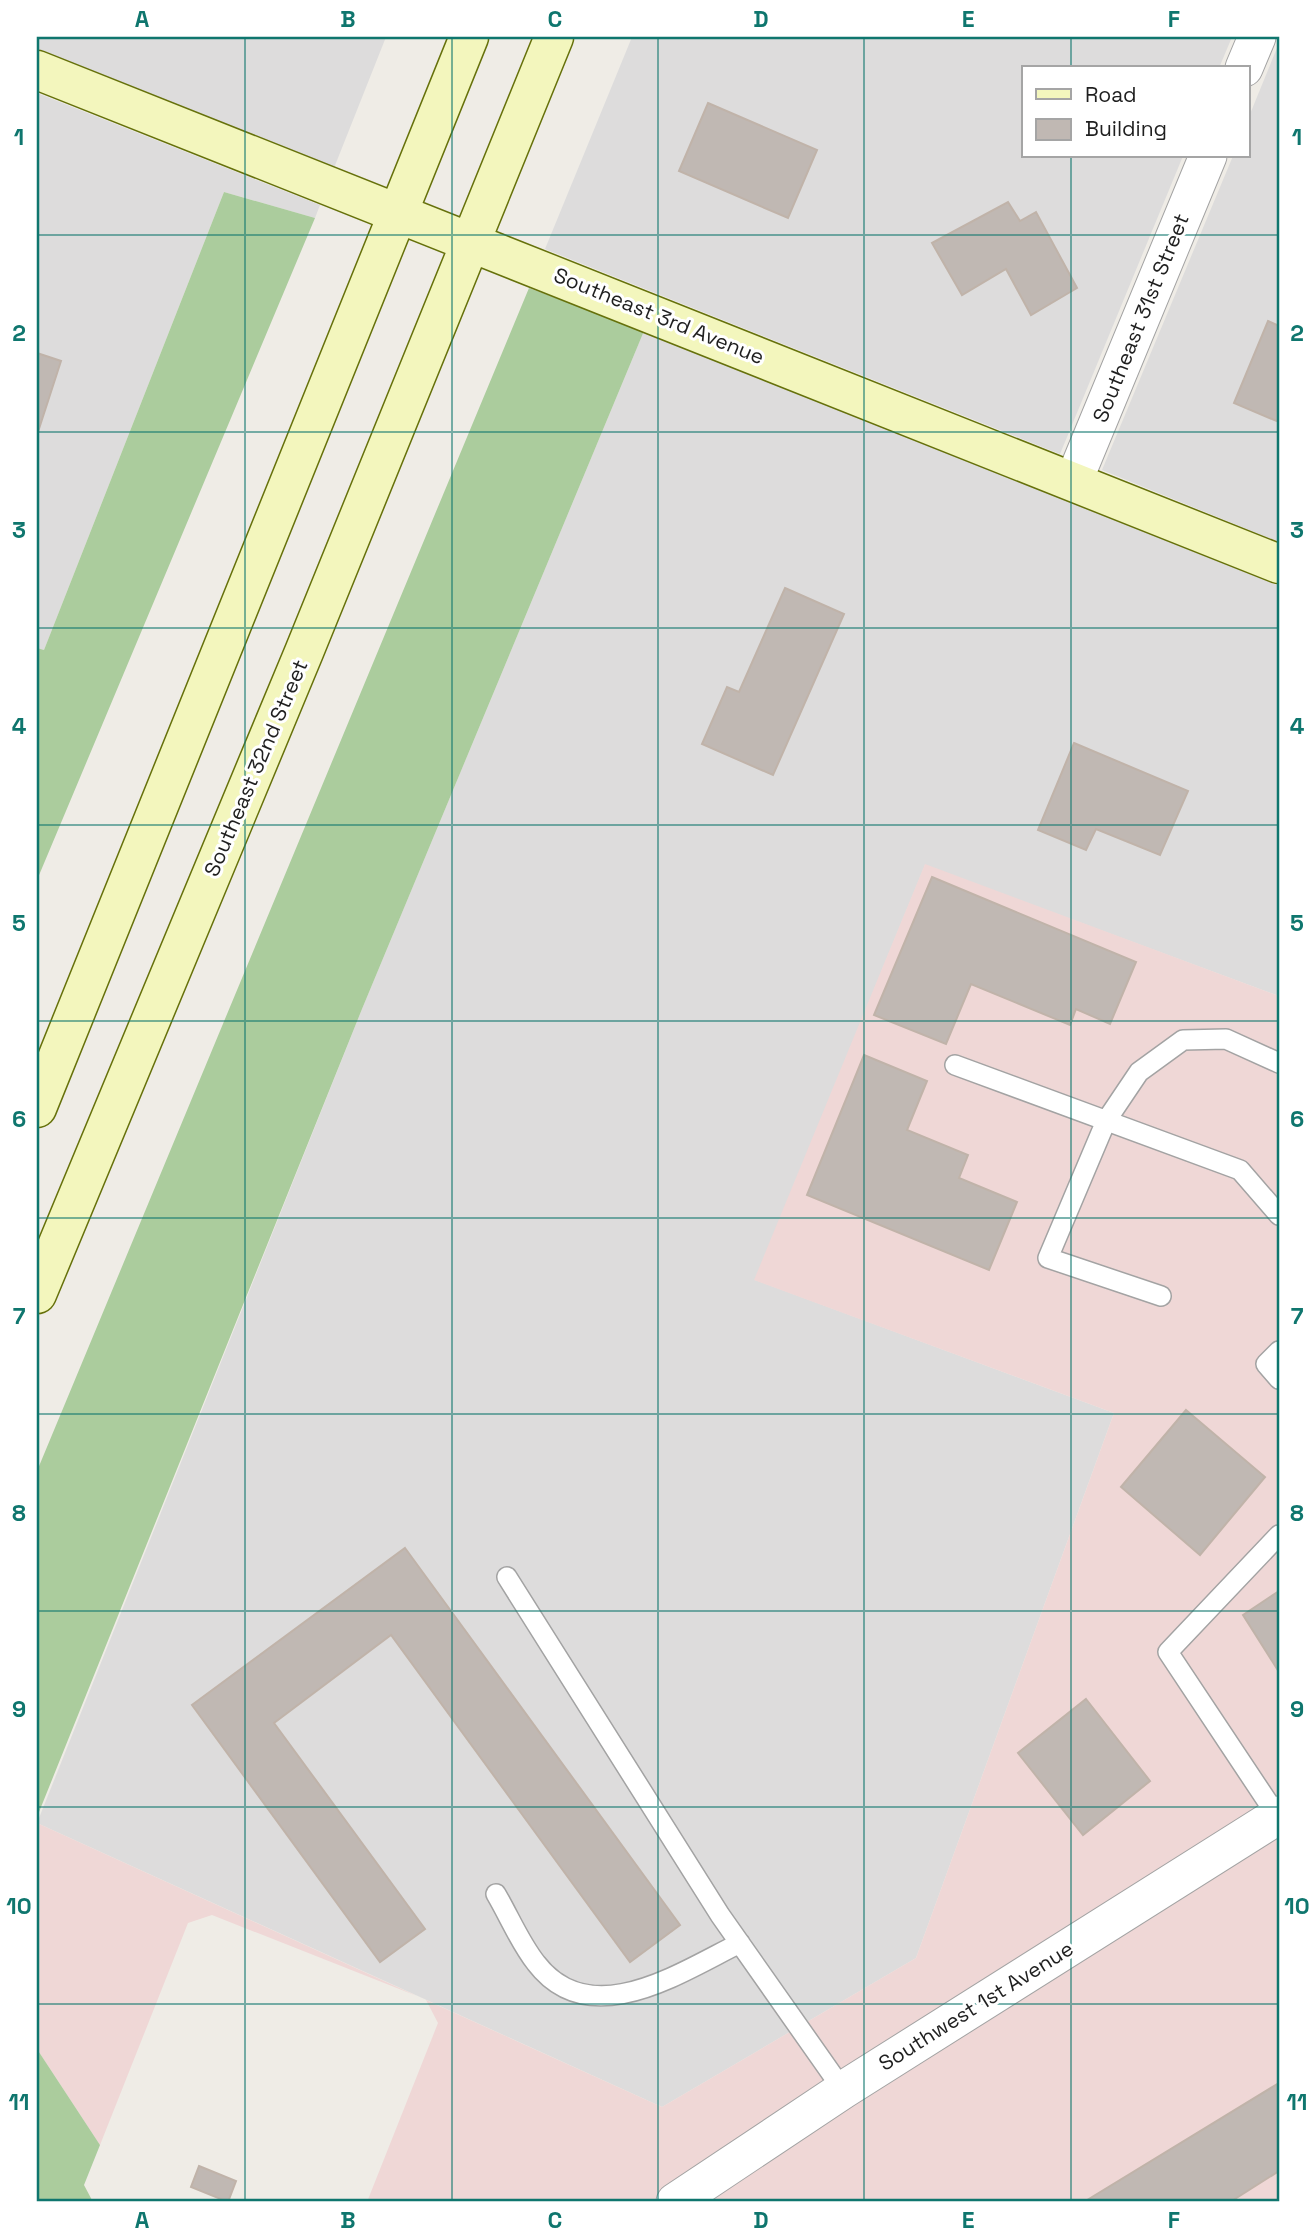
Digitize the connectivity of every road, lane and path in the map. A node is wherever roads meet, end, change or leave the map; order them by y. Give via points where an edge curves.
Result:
1 (469, 37) edge
2 (554, 37) edge
3 (1257, 37) edge
4 (1245, 66) edge
5 (37, 71) edge
6 (1207, 158) edge
7 (396, 214) junction
8 (469, 240) junction
9 (1073, 480) junction
10 (1279, 564) edge
11 (1279, 1063) edge
12 (955, 1065) dead end
13 (37, 1108) edge
14 (1106, 1121) junction
15 (1279, 1215) edge
16 (37, 1294) edge
17 (1161, 1296) dead end
18 (1279, 1351) edge
19 (1279, 1379) edge
20 (1279, 1535) edge
21 (507, 1577) dead end
22 (1278, 1815) edge
23 (496, 1894) dead end
24 (740, 1943) junction
25 (843, 2090) junction
26 (675, 2202) edge

1 - 7 main road
2 - 8 main road, Southeast 32nd Street
3 - 4 street
5 - 7 main road, Southeast 3rd Avenue
6 - 9 street, Southeast 31st Street
7 - 8 main road, Southeast 3rd Avenue
7 - 13 main road
8 - 9 main road, Southeast 3rd Avenue
8 - 16 main road, Southeast 32nd Street via 304,652
9 - 10 main road, Southeast 3rd Avenue
11 - 14 lane via 1226,1039 1183,1040 1139,1072
12 - 14 lane
14 - 15 lane via 1240,1170
14 - 17 lane via 1048,1258
18 - 19 lane via 1266,1364
20 - 22 lane via 1168,1652
21 - 24 lane
22 - 25 street, Southwest 1st Avenue
23 - 24 lane via 537,1965 578,1993 628,1994
24 - 25 lane
25 - 26 street, Southwest 1st Avenue

